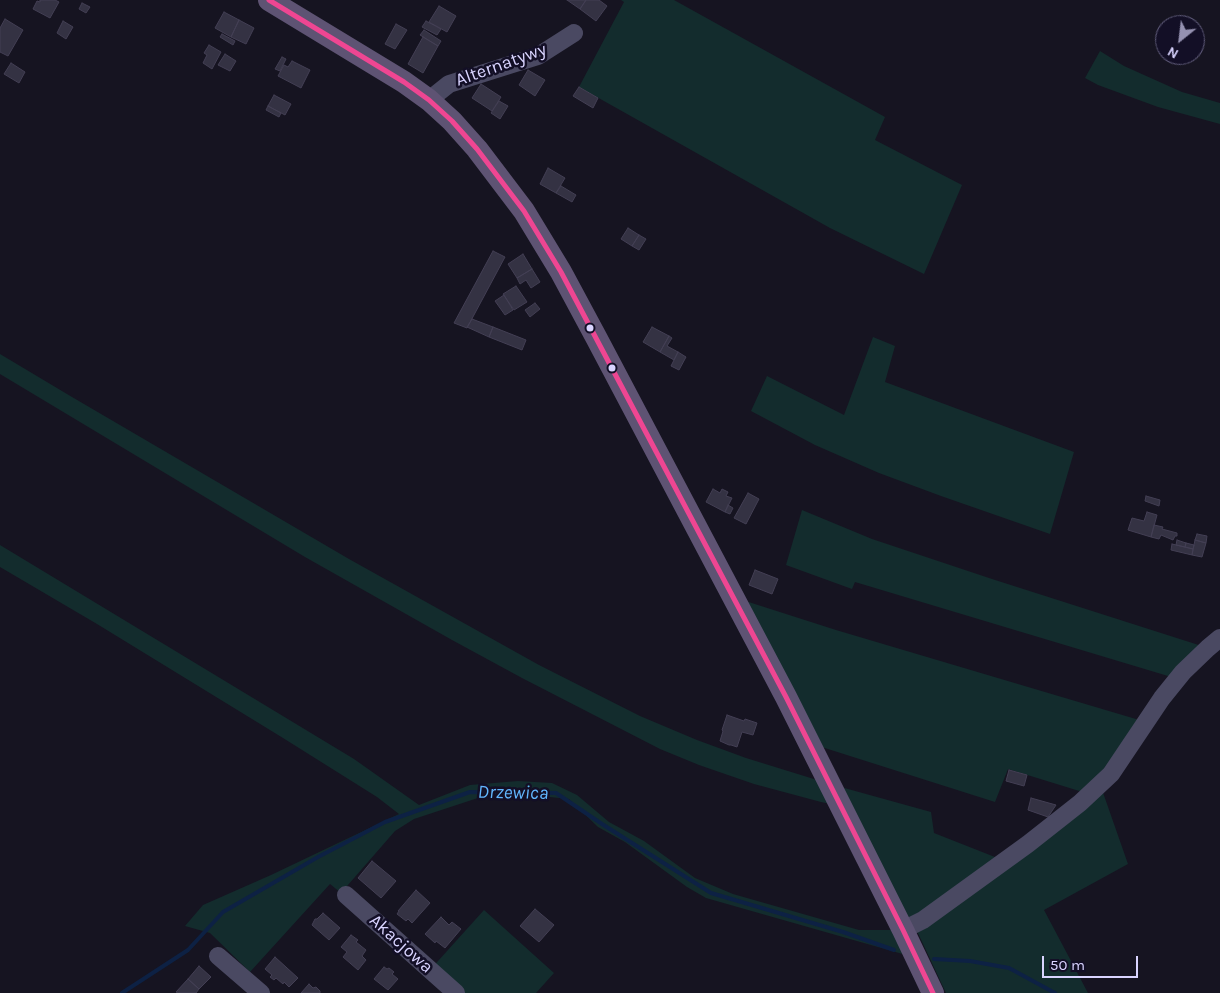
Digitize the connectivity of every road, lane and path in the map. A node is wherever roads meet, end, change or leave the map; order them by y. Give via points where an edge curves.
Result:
1 (269, 0) edge
2 (574, 32) dead end
3 (429, 100) junction
4 (1220, 638) edge
5 (346, 895) dead end
6 (903, 930) junction
7 (218, 956) dead end
8 (261, 993) edge
9 (456, 993) edge
10 (933, 993) edge

1 - 3 main road
2 - 3 street, Alternatywy via 538,56 449,84
3 - 6 main road via 477,149 524,211 561,272 781,688
4 - 6 street via 1183,672 1111,774 1080,803 923,920
5 - 9 street, Akacjowa
6 - 10 main road
7 - 8 street

